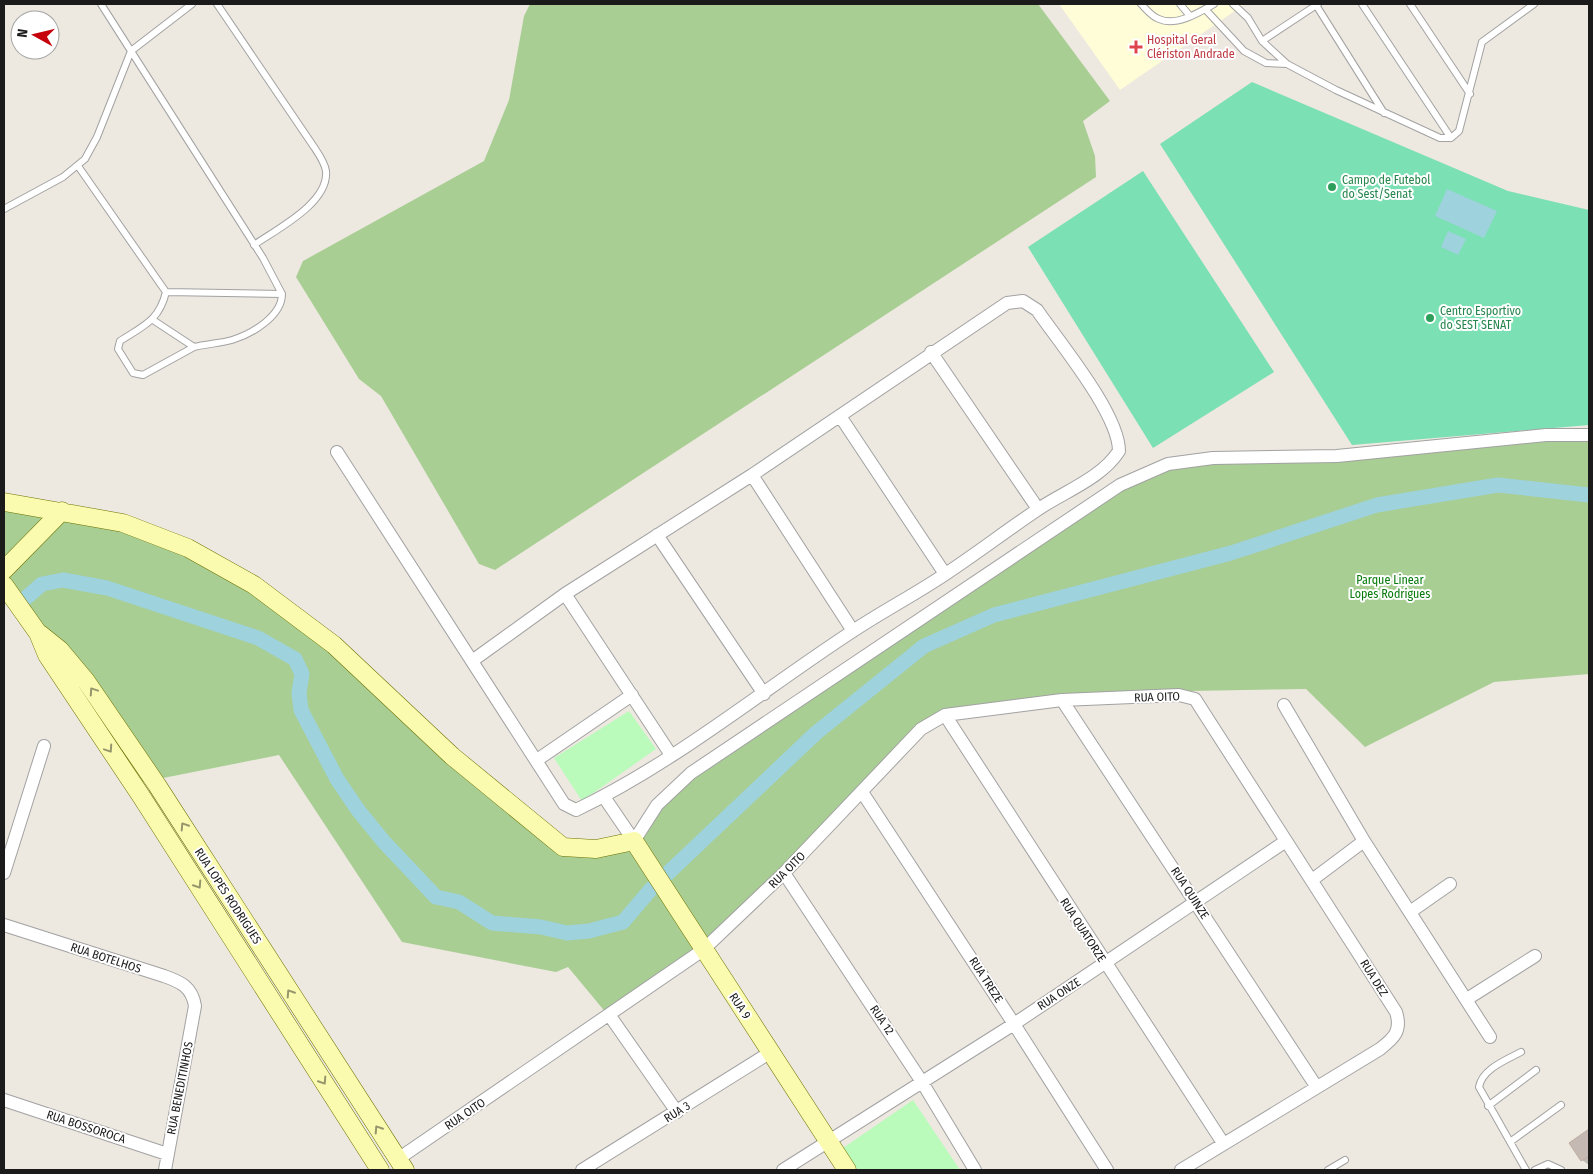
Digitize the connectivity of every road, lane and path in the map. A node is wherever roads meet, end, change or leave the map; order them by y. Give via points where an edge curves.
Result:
1 (102, 4) edge
2 (192, 4) edge
3 (217, 4) edge
4 (1141, 4) edge
5 (1180, 4) edge
6 (1214, 4) edge
7 (1233, 4) edge
8 (1362, 4) edge
9 (1410, 4) edge
10 (1534, 4) edge
11 (1317, 5) edge
12 (1205, 9) junction
13 (1190, 16) junction
14 (1262, 41) junction
15 (131, 51) junction
16 (1288, 64) junction
17 (1470, 94) junction
18 (1385, 114) junction
19 (1451, 138) junction
20 (78, 166) junction
21 (4, 209) edge
22 (254, 245) junction
23 (166, 292) junction
24 (282, 294) junction
25 (153, 320) junction
26 (194, 347) junction
27 (932, 352) junction
28 (840, 416) junction
29 (1589, 435) edge
30 (337, 452) dead end
31 (752, 475) junction
32 (4, 502) edge
33 (1038, 510) junction
34 (62, 511) junction
35 (657, 535) junction
36 (4, 570) edge
37 (946, 574) junction
38 (6, 591) edge
39 (565, 594) junction
40 (853, 631) junction
41 (38, 633) junction
42 (472, 660) junction
43 (764, 694) junction
44 (632, 695) junction
45 (1062, 700) junction
46 (1284, 705) dead end
47 (1202, 710) joint
48 (945, 715) junction
49 (44, 746) dead end
50 (671, 755) junction
51 (537, 760) junction
52 (862, 792) junction
53 (604, 797) junction
54 (634, 841) junction
55 (1286, 841) junction
56 (1364, 841) junction
57 (4, 873) edge
58 (784, 873) junction
59 (1312, 880) junction
60 (1450, 884) dead end
61 (1195, 901) junction
62 (1410, 912) junction
63 (4, 925) edge
64 (703, 950) junction
65 (1535, 956) dead end
66 (1105, 964) junction
67 (1467, 999) junction
68 (195, 1006) joint
69 (610, 1016) junction
70 (1014, 1024) junction
71 (1490, 1037) dead end
72 (326, 1048) junction
73 (771, 1052) junction
74 (1521, 1052) dead end
75 (309, 1059) junction
76 (1536, 1070) dead end
77 (922, 1082) junction
78 (1316, 1086) junction
79 (4, 1100) edge
80 (1560, 1105) dead end
81 (1488, 1106) junction
82 (677, 1112) junction
83 (829, 1142) junction
84 (1510, 1142) junction
85 (1223, 1143) junction
86 (167, 1154) junction
87 (1345, 1160) dead end
88 (401, 1165) edge
89 (165, 1170) edge
90 (380, 1170) edge
91 (582, 1170) edge
92 (783, 1170) edge
93 (847, 1170) edge
94 (975, 1170) edge
95 (1107, 1170) edge
96 (1181, 1170) edge
97 (1328, 1170) edge
98 (1526, 1170) edge
99 (1535, 1170) edge
100 (1561, 1170) edge

1 - 15 lane
2 - 15 lane
3 - 22 lane via 314,146 326,170 323,190 314,202
4 - 13 lane via 1158,19 1168,22
5 - 13 lane
6 - 12 lane
7 - 14 lane via 1248,18
8 - 19 lane
9 - 17 lane
10 - 17 lane via 1482,42
11 - 14 lane
11 - 18 lane
12 - 13 lane
12 - 16 lane via 1244,51 1266,63
14 - 16 lane
15 - 20 lane via 97,137
15 - 22 lane
16 - 18 lane
17 - 19 lane via 1460,131
18 - 19 lane via 1440,138
20 - 21 lane
20 - 23 lane
22 - 24 lane
23 - 24 lane
23 - 25 lane
24 - 26 lane via 282,301 273,315 249,333 231,341
25 - 26 lane
25 - 26 lane via 120,341 118,349 133,373 143,375
27 - 28 street
27 - 33 street
27 - 33 street via 999,307 1023,301 1037,310 1096,396 1119,442 1119,451 1101,470
28 - 31 street
28 - 37 street
29 - 54 street via 1546,435 1337,456 1213,458 1168,464 1120,485 691,773 657,805
30 - 42 street
31 - 35 street
31 - 40 street
32 - 34 street
33 - 37 street
34 - 36 street
34 - 54 street via 123,523 156,535 188,548 254,585 351,659 452,756 563,847 596,849
35 - 39 street
35 - 43 street
37 - 40 street
38 - 41 street, RUA LOPES RODRIGUES
39 - 42 street
39 - 44 street
40 - 43 street
72 -> 41 street, RUA LOPES RODRIGUES via 157,785 86,681 60,650
41 -> 75 street, RUA LOPES RODRIGUES via 47,655
42 - 51 street
43 - 50 street
44 - 50 street
44 - 51 street
45 - 47 street, RUA OITO via 1179,695 1195,699
45 - 48 street, RUA OITO
45 - 61 street, RUA QUINZE
46 - 56 street
47 - 55 street, RUA DEZ
48 - 52 street, RUA OITO via 921,729
48 - 66 street, RUA QUATORZE
49 - 57 street
50 - 53 street
51 - 53 street via 569,808 576,810
52 - 58 street, RUA OITO
52 - 70 street, RUA TREZE
53 - 54 street
54 - 64 street, RUA 9
55 - 59 street, RUA DEZ
55 - 61 street, RUA ONZE
56 - 59 street
56 - 62 street
58 - 64 street, RUA OITO
58 - 77 street, RUA 12
59 - 78 street, RUA DEZ via 1396,1012 1399,1029 1380,1049
60 - 62 street
61 - 66 street, RUA ONZE
61 - 78 street, RUA QUINZE
62 - 67 street
63 - 68 street, RUA BOTELHOS via 181,982 189,989
64 - 69 street, RUA OITO
64 - 73 street, RUA 9
65 - 67 street
66 - 70 street, RUA ONZE
66 - 85 street, RUA QUATORZE
67 - 71 street
68 - 86 street, RUA BENEDITINHOS
69 - 82 street
69 - 88 street, RUA OITO
70 - 77 street, RUA ONZE
70 - 95 street, RUA TREZE
72 - 75 street
88 -> 72 street, RUA LOPES RODRIGUES
73 - 82 street, RUA 3
73 - 83 street, RUA 9
74 - 81 lane via 1488,1071 1481,1080 1479,1087
75 -> 90 street, RUA LOPES RODRIGUES
76 - 81 lane
77 - 83 street, RUA ONZE
77 - 94 street, RUA 12
78 - 85 street, RUA DEZ
79 - 86 street, RUA BOSSOROCA
80 - 84 lane
81 - 84 lane
82 - 91 street, RUA 3
83 - 92 street, RUA ONZE
83 - 93 street, RUA 9
84 - 98 lane
85 - 96 street, RUA DEZ
86 - 89 street, RUA BENEDITINHOS
87 - 97 lane
99 - 100 lane via 1548,1164

